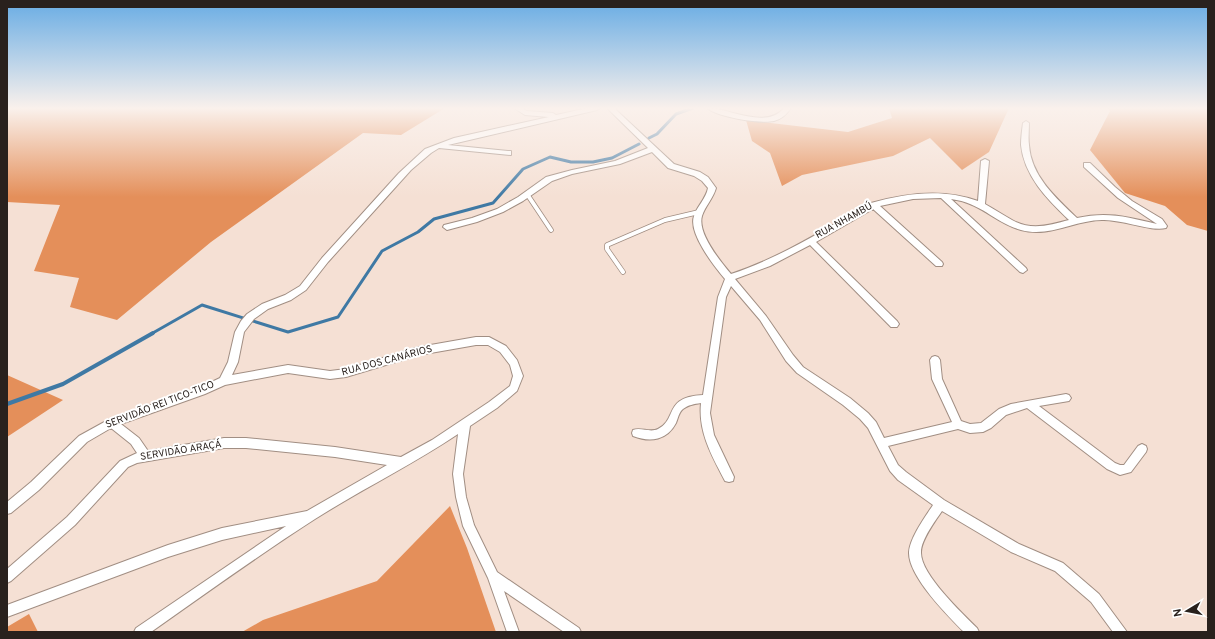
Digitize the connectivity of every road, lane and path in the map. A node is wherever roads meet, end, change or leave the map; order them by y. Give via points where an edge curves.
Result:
1 (471, 138) edge
2 (641, 138) edge
3 (1025, 138) edge
4 (437, 146) junction
5 (652, 149) junction
6 (508, 154) dead end
7 (985, 162) dead end
8 (1087, 165) dead end
9 (527, 194) junction
10 (943, 196) junction
11 (874, 205) junction
12 (981, 205) junction
13 (699, 212) junction
14 (1074, 220) junction
15 (447, 227) dead end
16 (550, 230) dead end
17 (810, 240) junction
18 (939, 264) dead end
19 (1024, 270) dead end
20 (623, 272) dead end
21 (730, 277) junction
22 (894, 324) dead end
23 (935, 360) dead end
24 (223, 381) junction
25 (1066, 398) dead end
26 (705, 399) junction
27 (1030, 405) junction
28 (112, 423) junction
29 (465, 423) junction
30 (958, 425) junction
31 (637, 433) dead end
32 (882, 443) junction
33 (1142, 449) dead end
34 (145, 456) junction
35 (402, 462) junction
36 (729, 477) dead end
37 (940, 504) junction
38 (7, 509) edge
39 (311, 515) junction
40 (493, 576) junction
41 (7, 577) edge
42 (7, 611) edge
43 (140, 632) edge
44 (513, 632) edge
45 (575, 632) edge
46 (973, 632) edge
47 (1121, 632) edge

1 - 4 street
2 - 5 street
3 - 14 street via 1025,146 1036,176 1051,198
4 - 6 street
4 - 24 street via 406,172 324,261 302,289 262,307 246,321 238,337 234,360
5 - 9 street via 614,163 561,175
5 - 13 street via 671,166 697,174 710,184 712,188 709,200
7 - 12 street
8 - 14 street, RUA NHAMBÚ via 1117,195 1163,226 1114,217
9 - 15 street via 486,216
9 - 16 lane
10 - 11 street, RUA NHAMBÚ via 912,197 883,201
10 - 12 street, RUA NHAMBÚ
10 - 19 street
11 - 17 street, RUA NHAMBÚ
11 - 18 street
12 - 14 street, RUA NHAMBÚ via 1011,224 1031,230
13 - 20 lane via 665,220 610,243 607,250
13 - 21 street via 697,220 705,242
17 - 21 street, RUA NHAMBÚ via 750,272
17 - 22 street
21 - 26 street via 722,297
21 - 32 street via 797,366 864,416
23 - 30 street via 937,380
24 - 28 street, SERVIDÃO REI TICO-TICO
24 - 29 street, RUA DOS CANÁRIOS via 288,369 330,375 346,373 419,351 463,342 489,341 502,349 514,363 518,376 514,388 504,398
25 - 27 street
26 - 31 street via 681,404 667,429 660,434 649,436
26 - 36 street via 706,427 710,441
27 - 30 street via 1002,412 986,426 978,429
27 - 33 street via 1116,469 1127,469
28 - 34 street via 135,441
28 - 38 street, SERVIDÃO REI TICO-TICO via 76,444 35,486
29 - 35 street, RUA DOS CANÁRIOS
29 - 40 street via 458,474 461,497 469,526
30 - 32 street
32 - 37 street via 894,468
34 - 35 street, SERVIDÃO ARAÇÁ via 224,443 246,443
34 - 41 street, SERVIDÃO ARAÇÁ via 124,464 72,521
35 - 39 street, RUA DOS CANÁRIOS
37 - 46 street via 917,544 917,563 933,589
37 - 47 street via 1015,548 1059,567 1095,598
39 - 42 street via 209,538
39 - 43 street, RUA DOS CANÁRIOS
40 - 44 street
40 - 45 street

